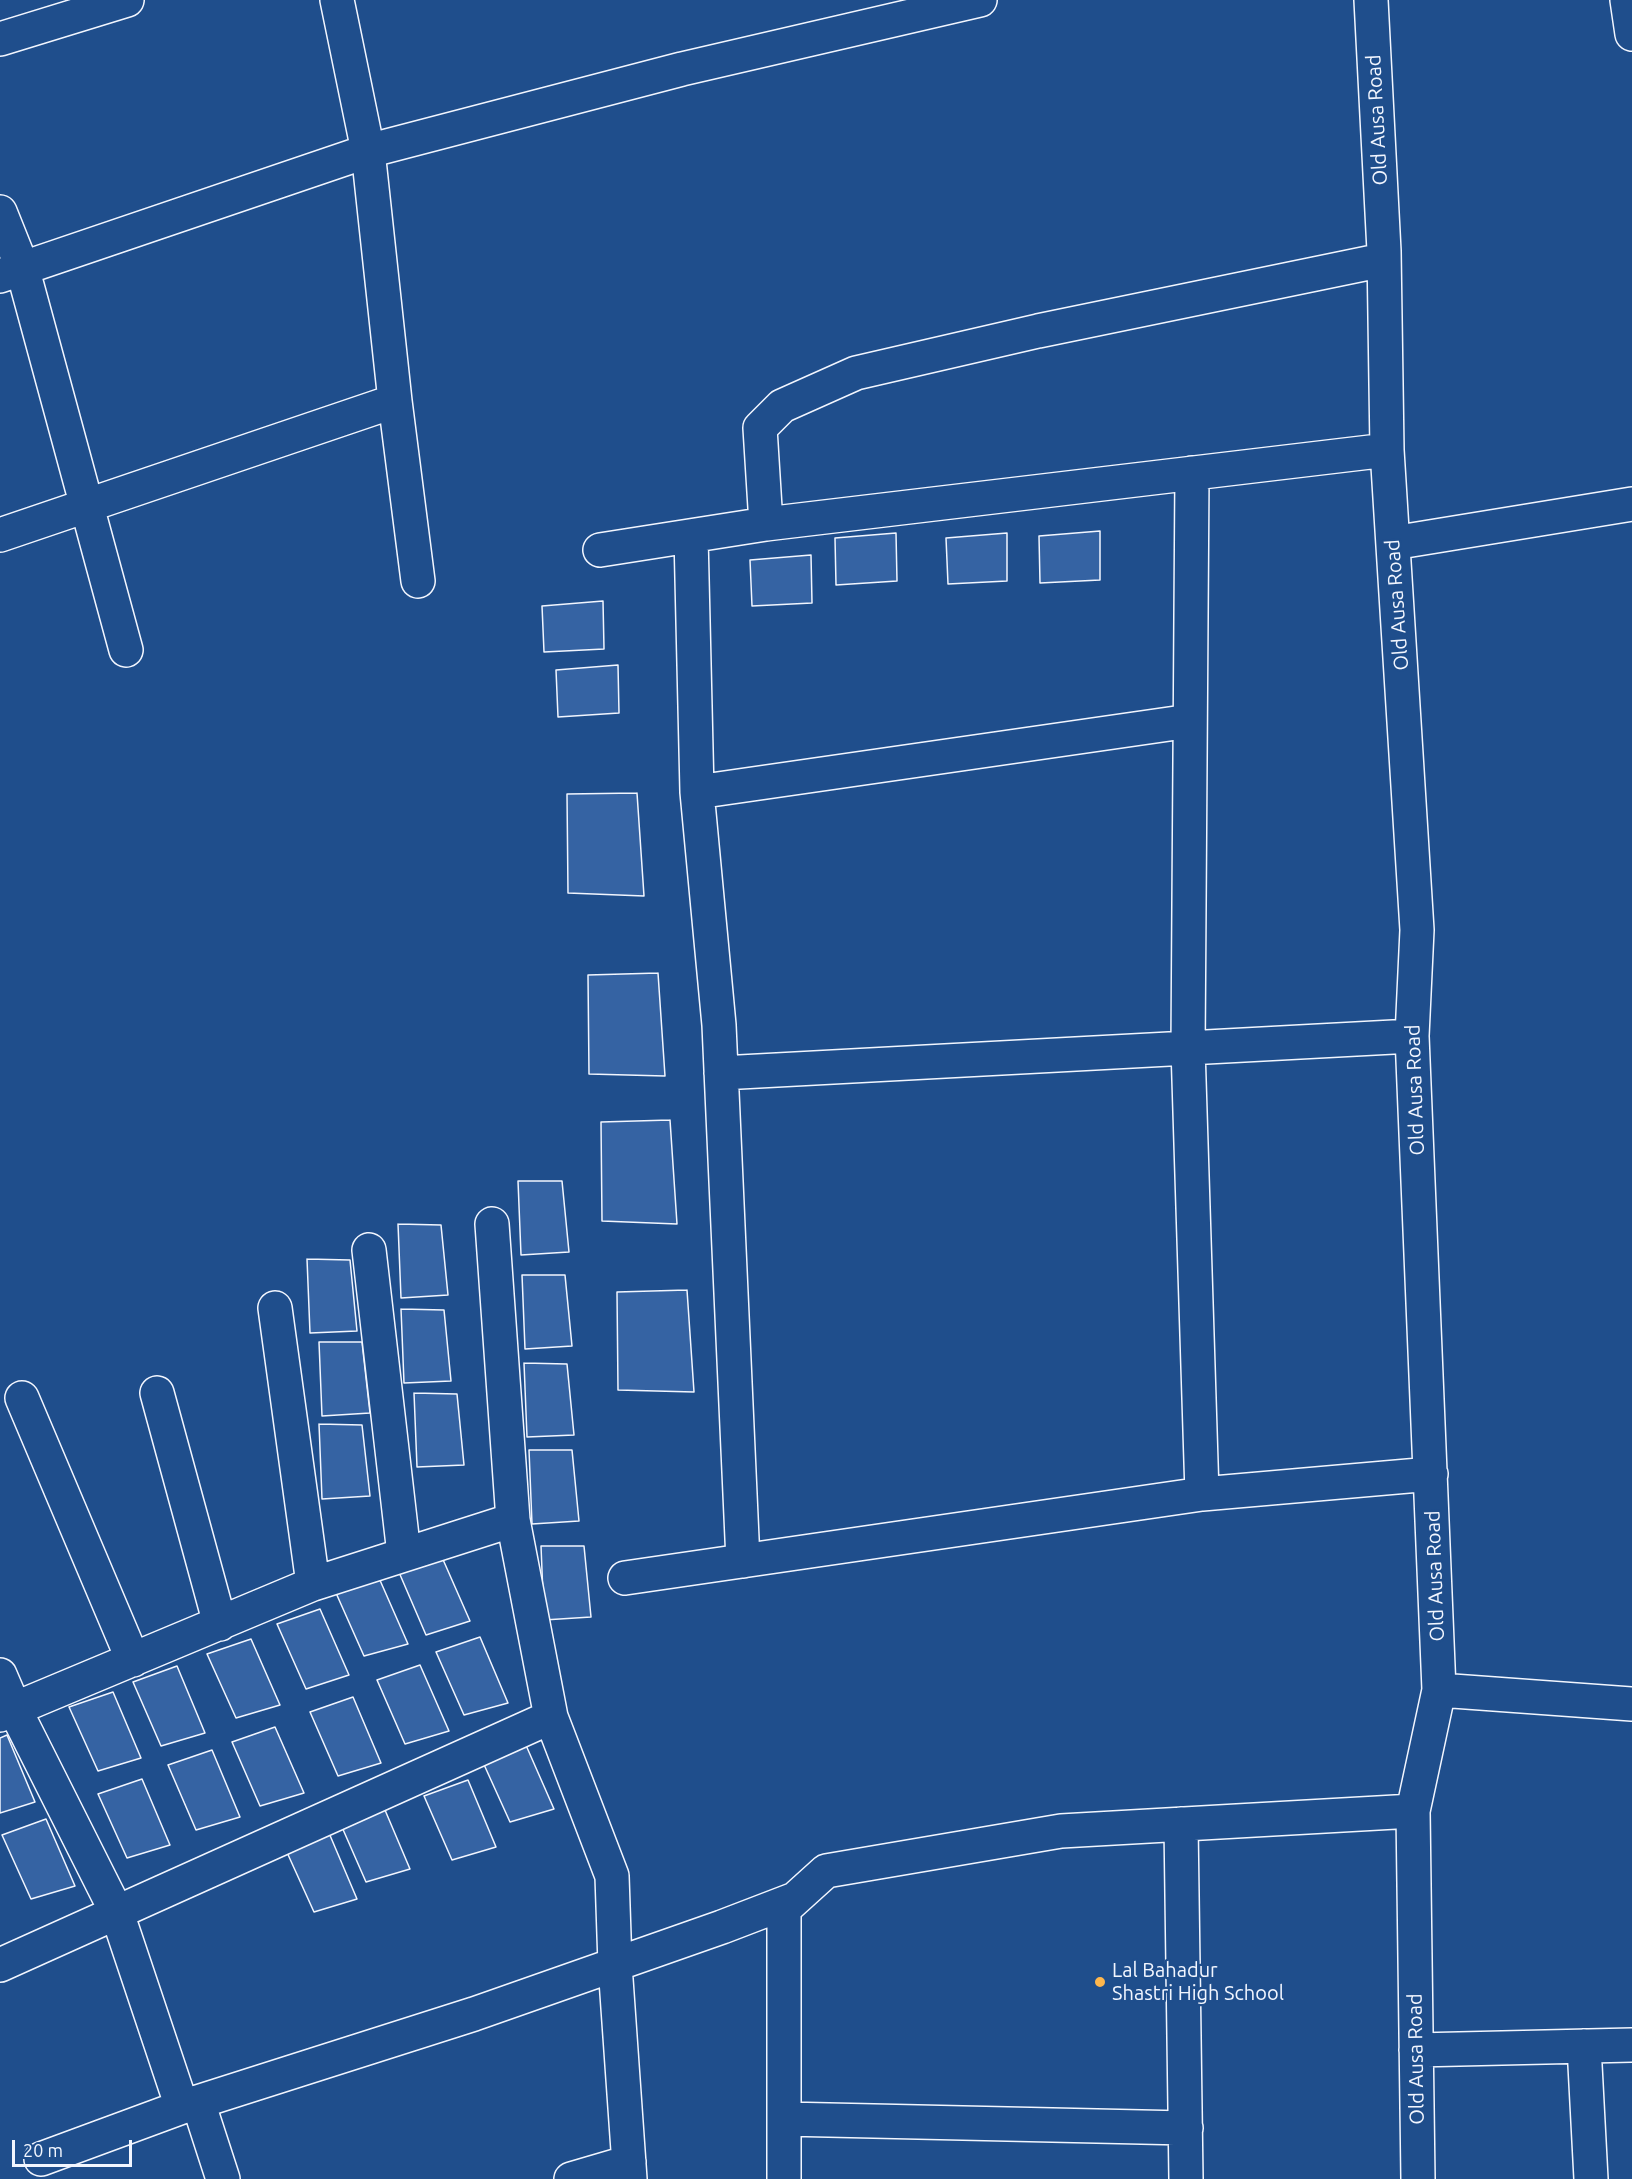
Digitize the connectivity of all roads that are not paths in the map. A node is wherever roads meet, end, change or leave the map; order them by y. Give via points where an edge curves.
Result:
1 (127, 0) edge
2 (337, 0) edge
3 (980, 0) edge
4 (1371, 0) edge
5 (1627, 0) edge
6 (1632, 34) edge
7 (0, 39) edge
8 (368, 151) junction
9 (0, 212) edge
10 (1383, 260) junction
11 (11, 272) edge
12 (394, 401) junction
13 (1387, 450) junction
14 (1192, 472) junction
15 (1632, 504) edge
16 (87, 506) junction
17 (766, 524) junction
18 (0, 535) edge
19 (691, 537) junction
20 (1393, 543) junction
21 (600, 550) dead end
22 (418, 581) dead end
23 (126, 650) dead end
24 (1190, 721) junction
25 (698, 792) junction
26 (1412, 1036) junction
27 (1188, 1048) junction
28 (721, 1073) junction
29 (492, 1224) dead end
30 (369, 1250) dead end
31 (275, 1308) dead end
32 (157, 1393) dead end
33 (22, 1398) dead end
34 (1431, 1473) junction
35 (1202, 1494) junction
36 (513, 1520) junction
37 (404, 1554) junction
38 (743, 1561) junction
39 (625, 1578) dead end
40 (314, 1584) junction
41 (220, 1624) junction
42 (133, 1660) junction
43 (0, 1676) edge
44 (1439, 1690) junction
45 (1632, 1704) edge
46 (7, 1713) edge
47 (551, 1717) junction
48 (1413, 1811) junction
49 (1181, 1824) junction
50 (795, 1899) junction
51 (117, 1913) junction
52 (0, 1965) edge
53 (615, 1965) junction
54 (1632, 2045) edge
55 (1584, 2046) junction
56 (1416, 2050) junction
57 (190, 2104) junction
58 (784, 2120) junction
59 (1186, 2128) junction
60 (41, 2159) dead end
61 (630, 2170) edge
62 (223, 2179) edge
63 (571, 2179) edge
64 (784, 2179) edge
65 (1186, 2179) edge
66 (1418, 2179) edge
67 (1591, 2179) edge

1 - 7 street
2 - 8 street
3 - 8 street via 682,69
4 - 10 street, Old Ausa Road
5 - 6 street
8 - 11 street
8 - 12 street
9 - 11 street
10 - 13 street, Old Ausa Road
10 - 17 street via 856,373 782,406 760,429
11 - 16 street
12 - 16 street
12 - 22 street
13 - 14 street
13 - 20 street, Old Ausa Road
14 - 17 street
14 - 24 street
15 - 20 street
16 - 18 street
16 - 23 street
17 - 19 street
19 - 21 street
19 - 25 street
20 - 26 street, Old Ausa Road via 1417,930
24 - 25 street
24 - 27 street
25 - 28 street
26 - 27 street
26 - 34 street, Old Ausa Road
27 - 28 street
27 - 35 street
28 - 38 street
29 - 36 street
30 - 37 street
31 - 40 street
32 - 41 street
33 - 42 street
34 - 35 street
34 - 44 street, Old Ausa Road
35 - 38 street
36 - 37 street
36 - 47 street
37 - 40 street
38 - 39 street
40 - 41 street
41 - 42 street
42 - 46 street
43 - 46 street
44 - 45 street
44 - 48 street, Old Ausa Road
46 - 51 street
47 - 51 street
47 - 53 street via 612,1876
48 - 49 street
48 - 56 street, Old Ausa Road
49 - 50 street via 1061,1831 826,1871
49 - 59 street
50 - 53 street
50 - 58 street via 784,1909
51 - 52 street
51 - 57 street
53 - 57 street
53 - 61 street
54 - 55 street
55 - 56 street
55 - 67 street
56 - 66 street, Old Ausa Road
57 - 60 street
57 - 62 street
58 - 59 street
58 - 64 street
59 - 65 street
61 - 63 street

